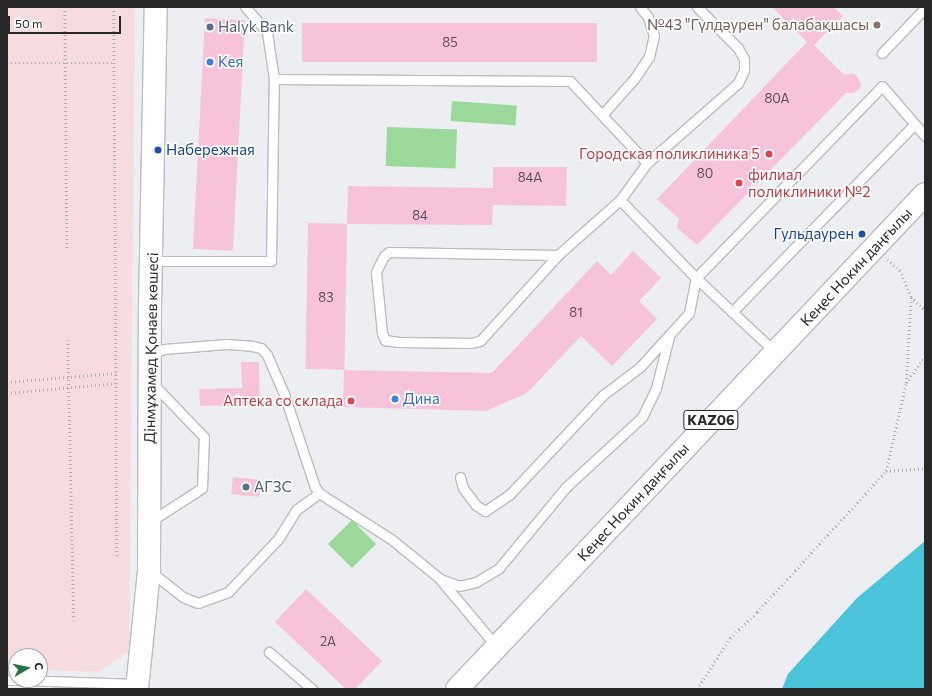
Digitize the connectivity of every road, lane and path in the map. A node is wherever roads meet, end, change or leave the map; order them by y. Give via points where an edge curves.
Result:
1 (65, 7) edge
2 (114, 7) edge
3 (156, 7) edge
4 (245, 7) edge
5 (640, 7) edge
6 (697, 7) edge
7 (925, 8) edge
8 (882, 53) dead end
9 (7, 63) edge
10 (66, 63) junction
11 (114, 63) junction
12 (274, 79) junction
13 (602, 115) junction
14 (915, 124) junction
15 (925, 136) edge
16 (647, 163) junction
17 (925, 194) edge
18 (620, 200) junction
19 (873, 249) junction
20 (67, 250) dead end
21 (558, 255) junction
22 (152, 261) junction
23 (696, 278) junction
24 (911, 297) junction
25 (925, 310) edge
26 (732, 312) junction
27 (669, 336) junction
28 (68, 340) dead end
29 (775, 352) junction
30 (150, 354) junction
31 (925, 359) edge
32 (116, 373) junction
33 (68, 377) junction
34 (151, 381) junction
35 (7, 382) edge
36 (116, 383) junction
37 (906, 383) junction
38 (69, 387) junction
39 (7, 393) edge
40 (925, 468) edge
41 (886, 471) junction
42 (460, 477) dead end
43 (319, 493) junction
44 (149, 522) junction
45 (117, 557) dead end
46 (149, 570) junction
47 (439, 578) junction
48 (74, 620) dead end
49 (497, 647) junction
50 (269, 652) dead end
51 (48, 681) edge
52 (138, 686) edge
53 (312, 689) edge
54 (457, 689) edge
55 (696, 689) edge

1 - 10 path
2 - 11 path
3 - 22 main road, Дінмұхамед Қонаев көшесі
4 - 12 lane via 267,32
5 - 13 lane via 648,17 654,36 649,57 634,79
6 - 16 lane via 738,48 744,59 744,70 738,83
7 - 8 lane
9 - 10 path
10 - 11 path
10 - 20 path
11 - 32 path
12 - 13 lane via 570,81
12 - 22 lane via 271,261
13 - 16 lane
14 - 15 lane
14 - 23 lane via 882,86
14 - 26 lane
16 - 18 lane
17 - 19 main road, Кеңес Нокин даңғылы / KАZ06
18 - 21 lane
18 - 23 lane
19 - 24 path via 900,271
19 - 29 main road, Кеңес Нокин даңғылы / KАZ06
21 - 21 lane via 480,341 447,343 385,340 382,333 376,272 384,256 389,252
22 - 30 main road, Дінмұхамед Қонаев көшесі
23 - 26 lane
23 - 27 lane via 689,313
24 - 25 path
24 - 37 path
26 - 29 lane
27 - 42 lane via 640,367 602,395 510,494 485,511 476,505 462,488
27 - 47 lane via 656,388 642,417 566,488 499,568 476,582 459,586
28 - 33 path
29 - 49 main road, Кеңес Нокин даңғылы / KАZ06
30 - 34 main road, Дінмұхамед Қонаев көшесі
30 - 43 lane via 164,349 226,344 261,348 267,355 284,394
31 - 37 path
32 - 33 path
32 - 36 path
33 - 35 path
33 - 38 path
34 - 44 main road, Дінмұхамед Қонаев көшесі
34 - 44 lane via 204,437 202,488
36 - 38 path
36 - 45 path
37 - 41 path
38 - 39 path
38 - 48 path
40 - 41 path
41 - 55 path via 730,638
43 - 46 lane via 296,510 278,539 228,592 198,603 183,597
43 - 47 lane via 391,540
44 - 46 main road, Дінмұхамед Қонаев көшесі
46 - 52 main road, Дінмұхамед Қонаев көшесі
47 - 49 lane
49 - 54 main road, Кеңес Нокин даңғылы / KАZ06
50 - 53 lane
51 - 52 lane

